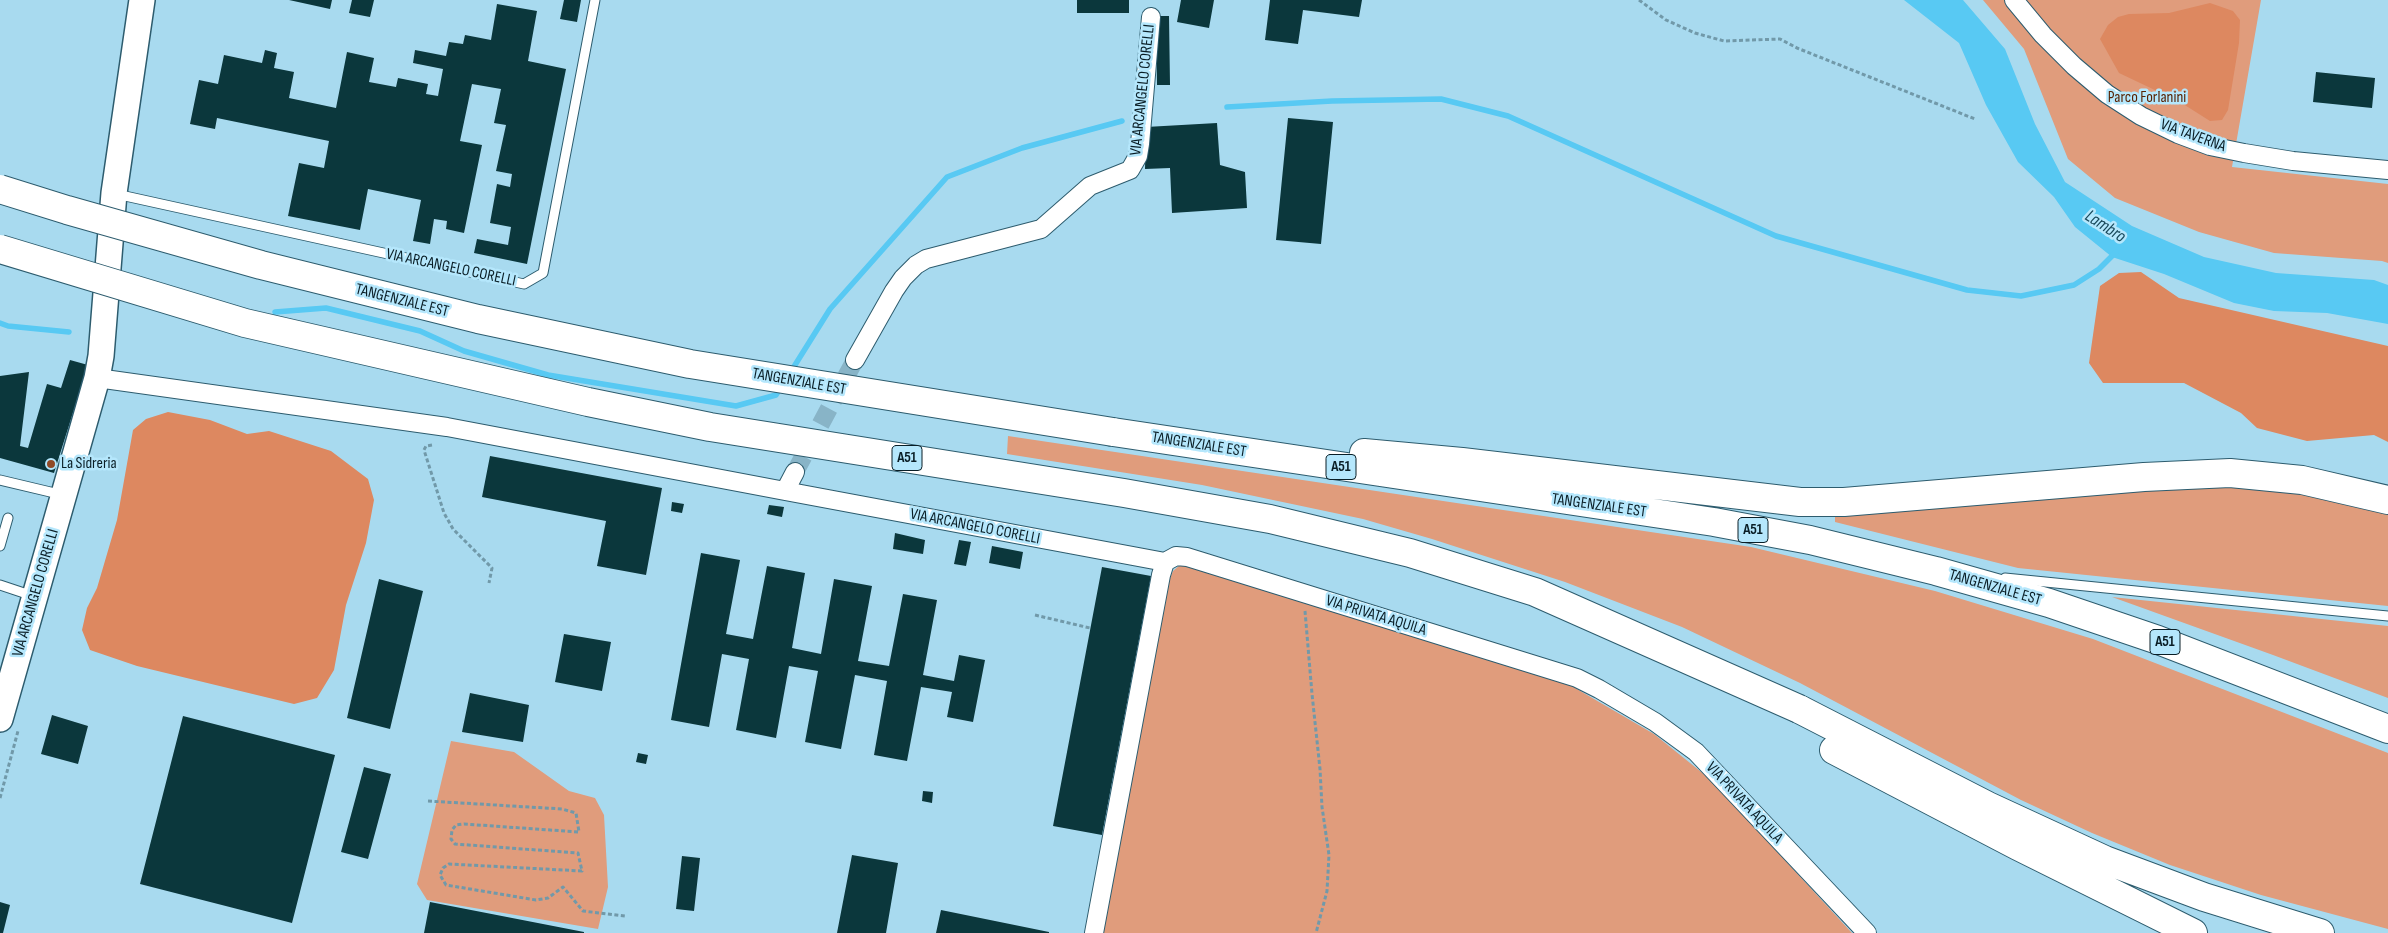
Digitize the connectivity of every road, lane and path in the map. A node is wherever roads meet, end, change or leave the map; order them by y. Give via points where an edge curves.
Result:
1 (142, 0) edge
2 (596, 0) edge
3 (1639, 0) edge
4 (2014, 0) edge
5 (1151, 17) dead end
6 (1975, 119) dead end
7 (2388, 170) edge
8 (0, 188) edge
9 (114, 193) junction
10 (0, 250) edge
11 (856, 360) tunnel mouth
12 (98, 378) junction
13 (1113, 432) junction
14 (440, 446) dead end
15 (795, 472) tunnel mouth
16 (0, 480) edge
17 (785, 491) junction
18 (63, 495) junction
19 (2388, 500) edge
20 (8, 518) dead end
21 (0, 546) edge
22 (1165, 562) junction
23 (1936, 571) junction
24 (489, 583) dead end
25 (0, 585) edge
26 (1304, 593) junction
27 (35, 597) junction
28 (1035, 615) dead end
29 (2388, 616) edge
30 (1090, 628) dead end
31 (0, 719) edge
32 (2388, 729) edge
33 (1939, 793) junction
34 (428, 801) dead end
35 (625, 916) dead end
36 (1094, 933) edge
37 (1316, 933) edge
38 (1867, 933) edge
39 (2193, 933) edge
40 (2320, 933) edge

1 - 9 street, VIA ARCANGELO CORELLI
2 - 9 lane, VIA ARCANGELO CORELLI via 543,273 524,284
3 - 6 path via 1666,20 1695,33 1724,41 1780,39
4 - 7 street, VIA TAVERNA via 2043,35 2107,94 2178,134 2210,146 2244,153
5 - 11 street, VIA ARCANGELO CORELLI via 1140,144 1130,170 1090,186 1041,228 926,259 916,265 894,291
8 - 13 highway, TANGENZIALE EST / A51, bridge via 261,265 478,320 728,370
9 - 12 street, VIA ARCANGELO CORELLI
10 - 33 highway, A51, bridge via 244,323 588,402 710,427 1270,519 1410,553 1535,592 1799,710
12 - 17 street, VIA ARCANGELO CORELLI via 447,427
12 - 18 street, VIA ARCANGELO CORELLI
13 - 19 highway via 1462,462 1809,502 2230,473 2302,480
13 - 23 highway, TANGENZIALE EST / A51 via 1714,522
14 - 24 path via 426,446 424,450 444,513 453,529 492,568
15 - 17 street
16 - 18 lane
17 - 22 street, VIA ARCANGELO CORELLI
18 - 27 street, VIA ARCANGELO CORELLI
20 - 21 lane
22 - 26 street, VIA PRIVATA AQUILA via 1176,556 1187,557
22 - 36 street
23 - 29 lane
23 - 32 highway, TANGENZIALE EST / A51 via 2049,603 2158,640
25 - 27 lane
26 - 37 path via 1329,855 1327,891
26 - 38 street, VIA PRIVATA AQUILA via 1577,678 1655,722 1696,752
27 - 31 street, VIA ARCANGELO CORELLI
28 - 30 path
33 - 39 highway
33 - 40 highway, A51 via 2028,826 2144,876
34 - 35 path via 576,813 579,832 464,824 456,825 451,839 455,844 578,853 582,872 449,864 440,874 446,885 536,900 548,898 563,886 583,911

